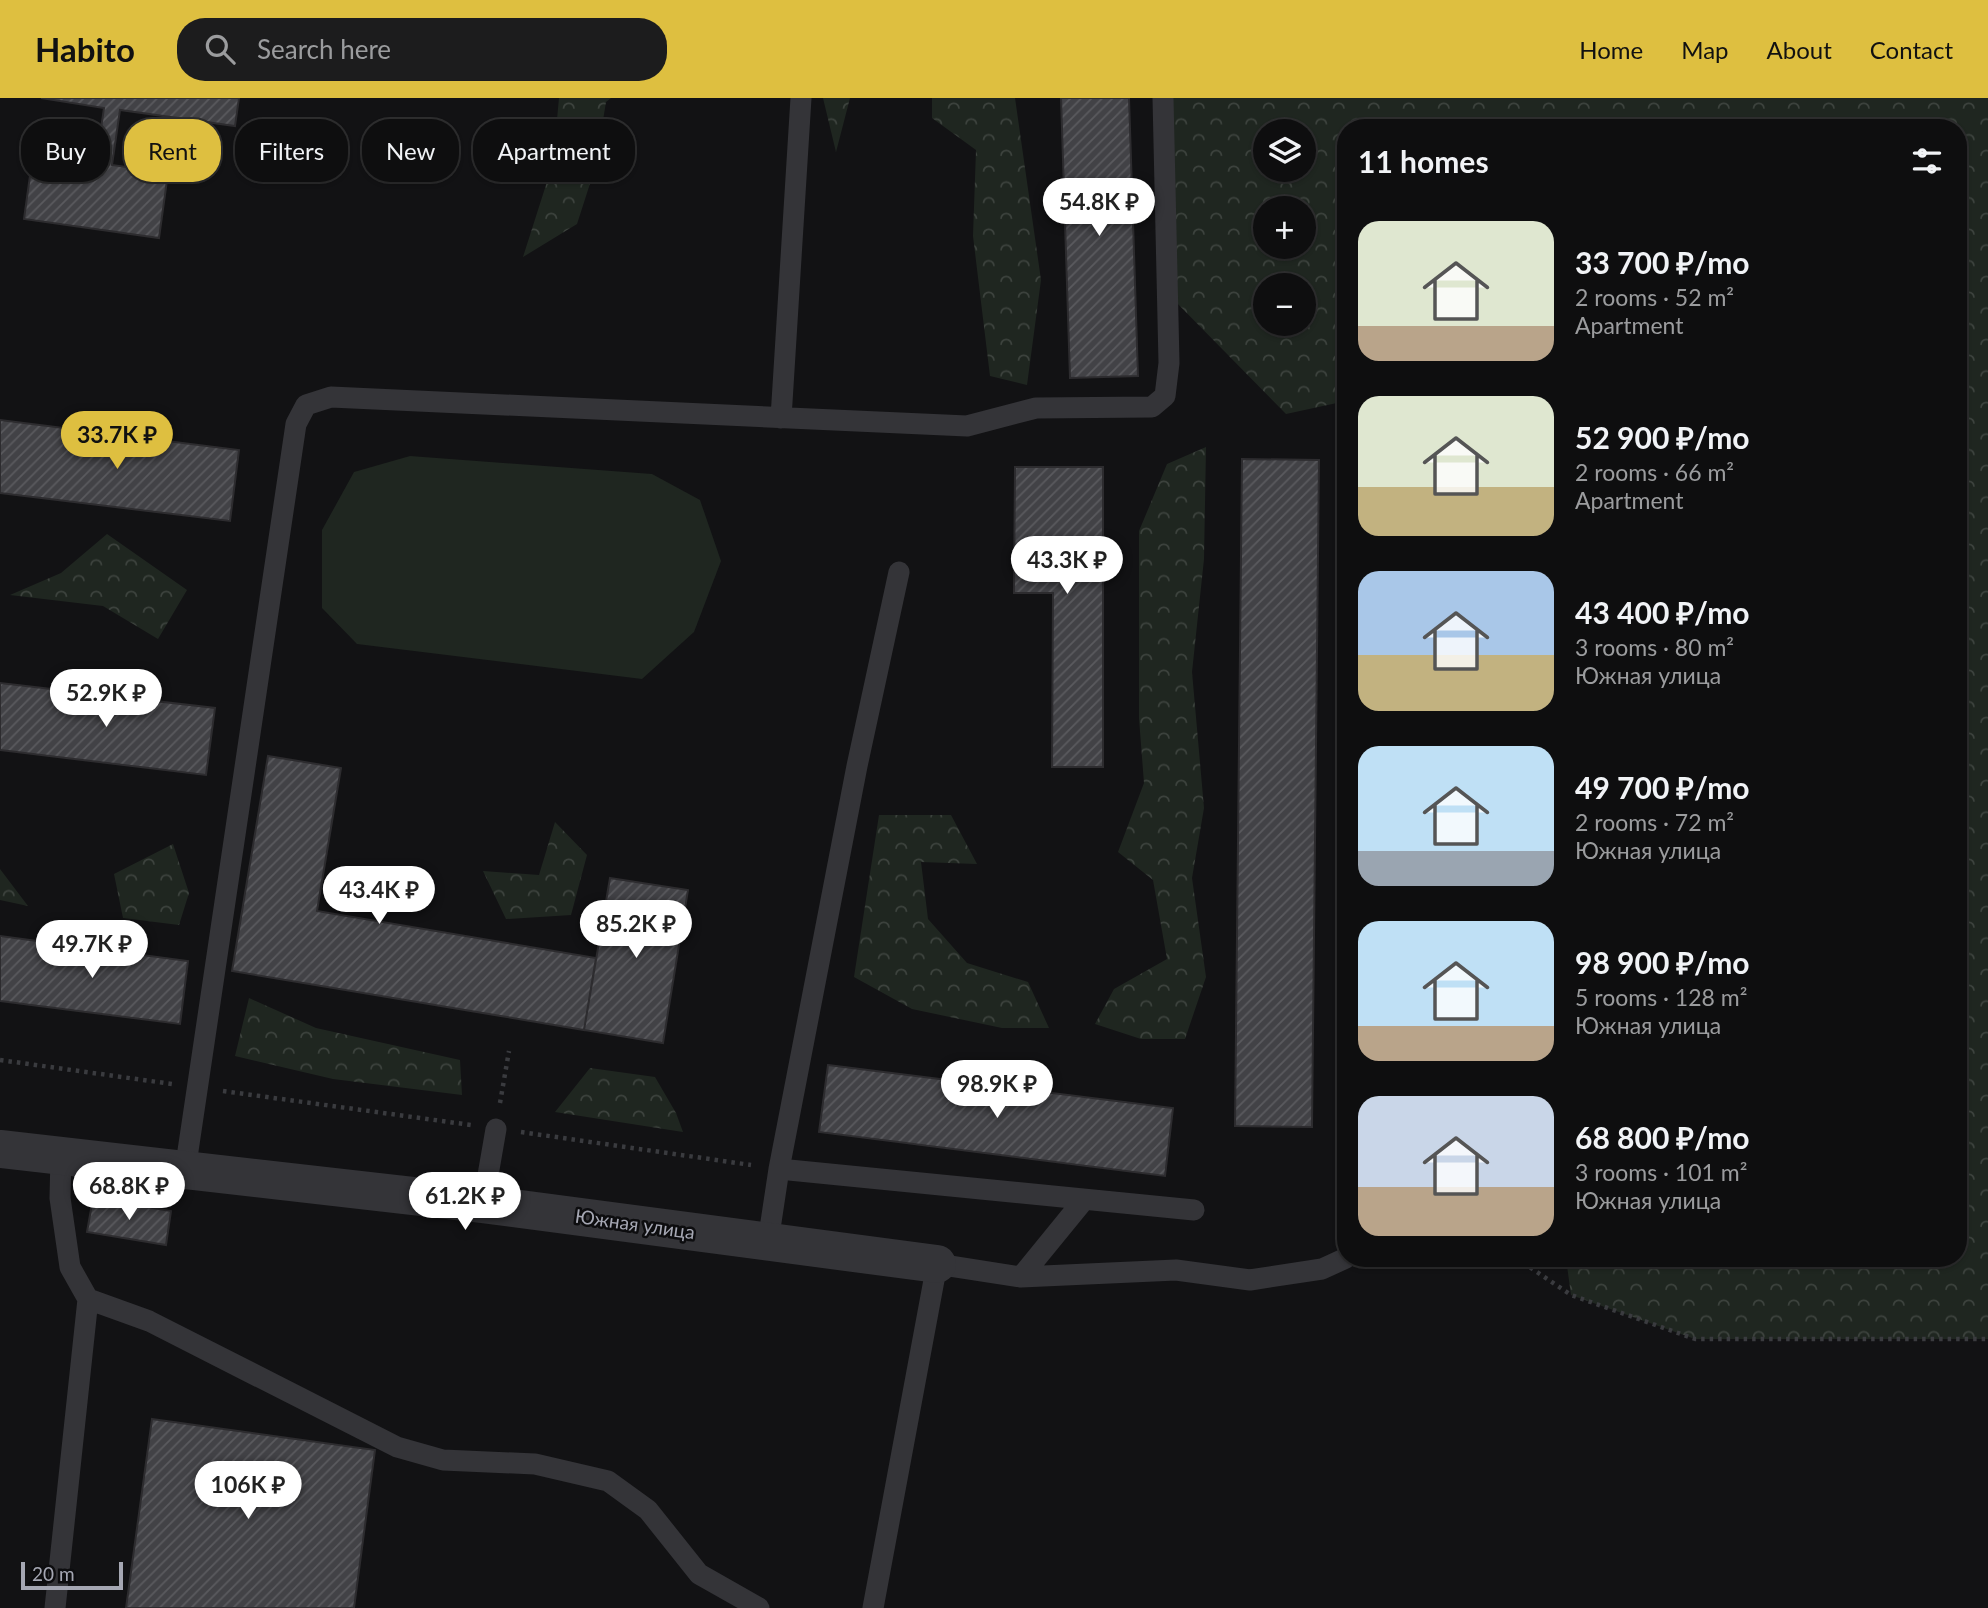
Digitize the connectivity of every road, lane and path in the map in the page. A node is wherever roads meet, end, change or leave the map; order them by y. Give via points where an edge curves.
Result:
1 (800, 98) edge
2 (1163, 98) edge
3 (782, 418) junction
4 (899, 572) dead end
5 (509, 1051) dead end
6 (0, 1060) edge
7 (197, 1088) junction
8 (496, 1129) junction
9 (0, 1149) edge
10 (61, 1156) junction
11 (779, 1169) junction
12 (185, 1171) junction
13 (1083, 1201) junction
14 (483, 1204) junction
15 (1194, 1210) dead end
16 (768, 1242) junction
17 (1337, 1262) edge
18 (937, 1264) junction
19 (1529, 1267) edge
20 (1021, 1277) junction
21 (88, 1299) junction
22 (1988, 1339) edge
23 (55, 1608) edge
24 (759, 1608) edge
25 (873, 1608) edge

1 - 3 lane
2 - 3 lane via 1168,363 1165,396 1152,407 1036,408 967,426
3 - 7 lane via 331,397 306,405 296,424
4 - 11 lane
5 - 8 path
6 - 7 path
7 - 8 path
7 - 12 lane
8 - 11 path
8 - 14 lane
9 - 10 street, Южная улица
10 - 12 street, Южная улица
10 - 21 lane via 60,1198 70,1267
11 - 13 lane
11 - 16 lane
12 - 14 street, Южная улица
13 - 15 lane
13 - 20 lane
14 - 16 street, Южная улица
16 - 18 street, Южная улица
17 - 20 lane via 1322,1269 1250,1280 1176,1270
18 - 20 lane
18 - 25 lane
19 - 22 path via 1571,1295 1695,1339
21 - 23 lane
21 - 24 lane via 149,1321 397,1447 443,1460 535,1464 608,1481 648,1510 699,1574

